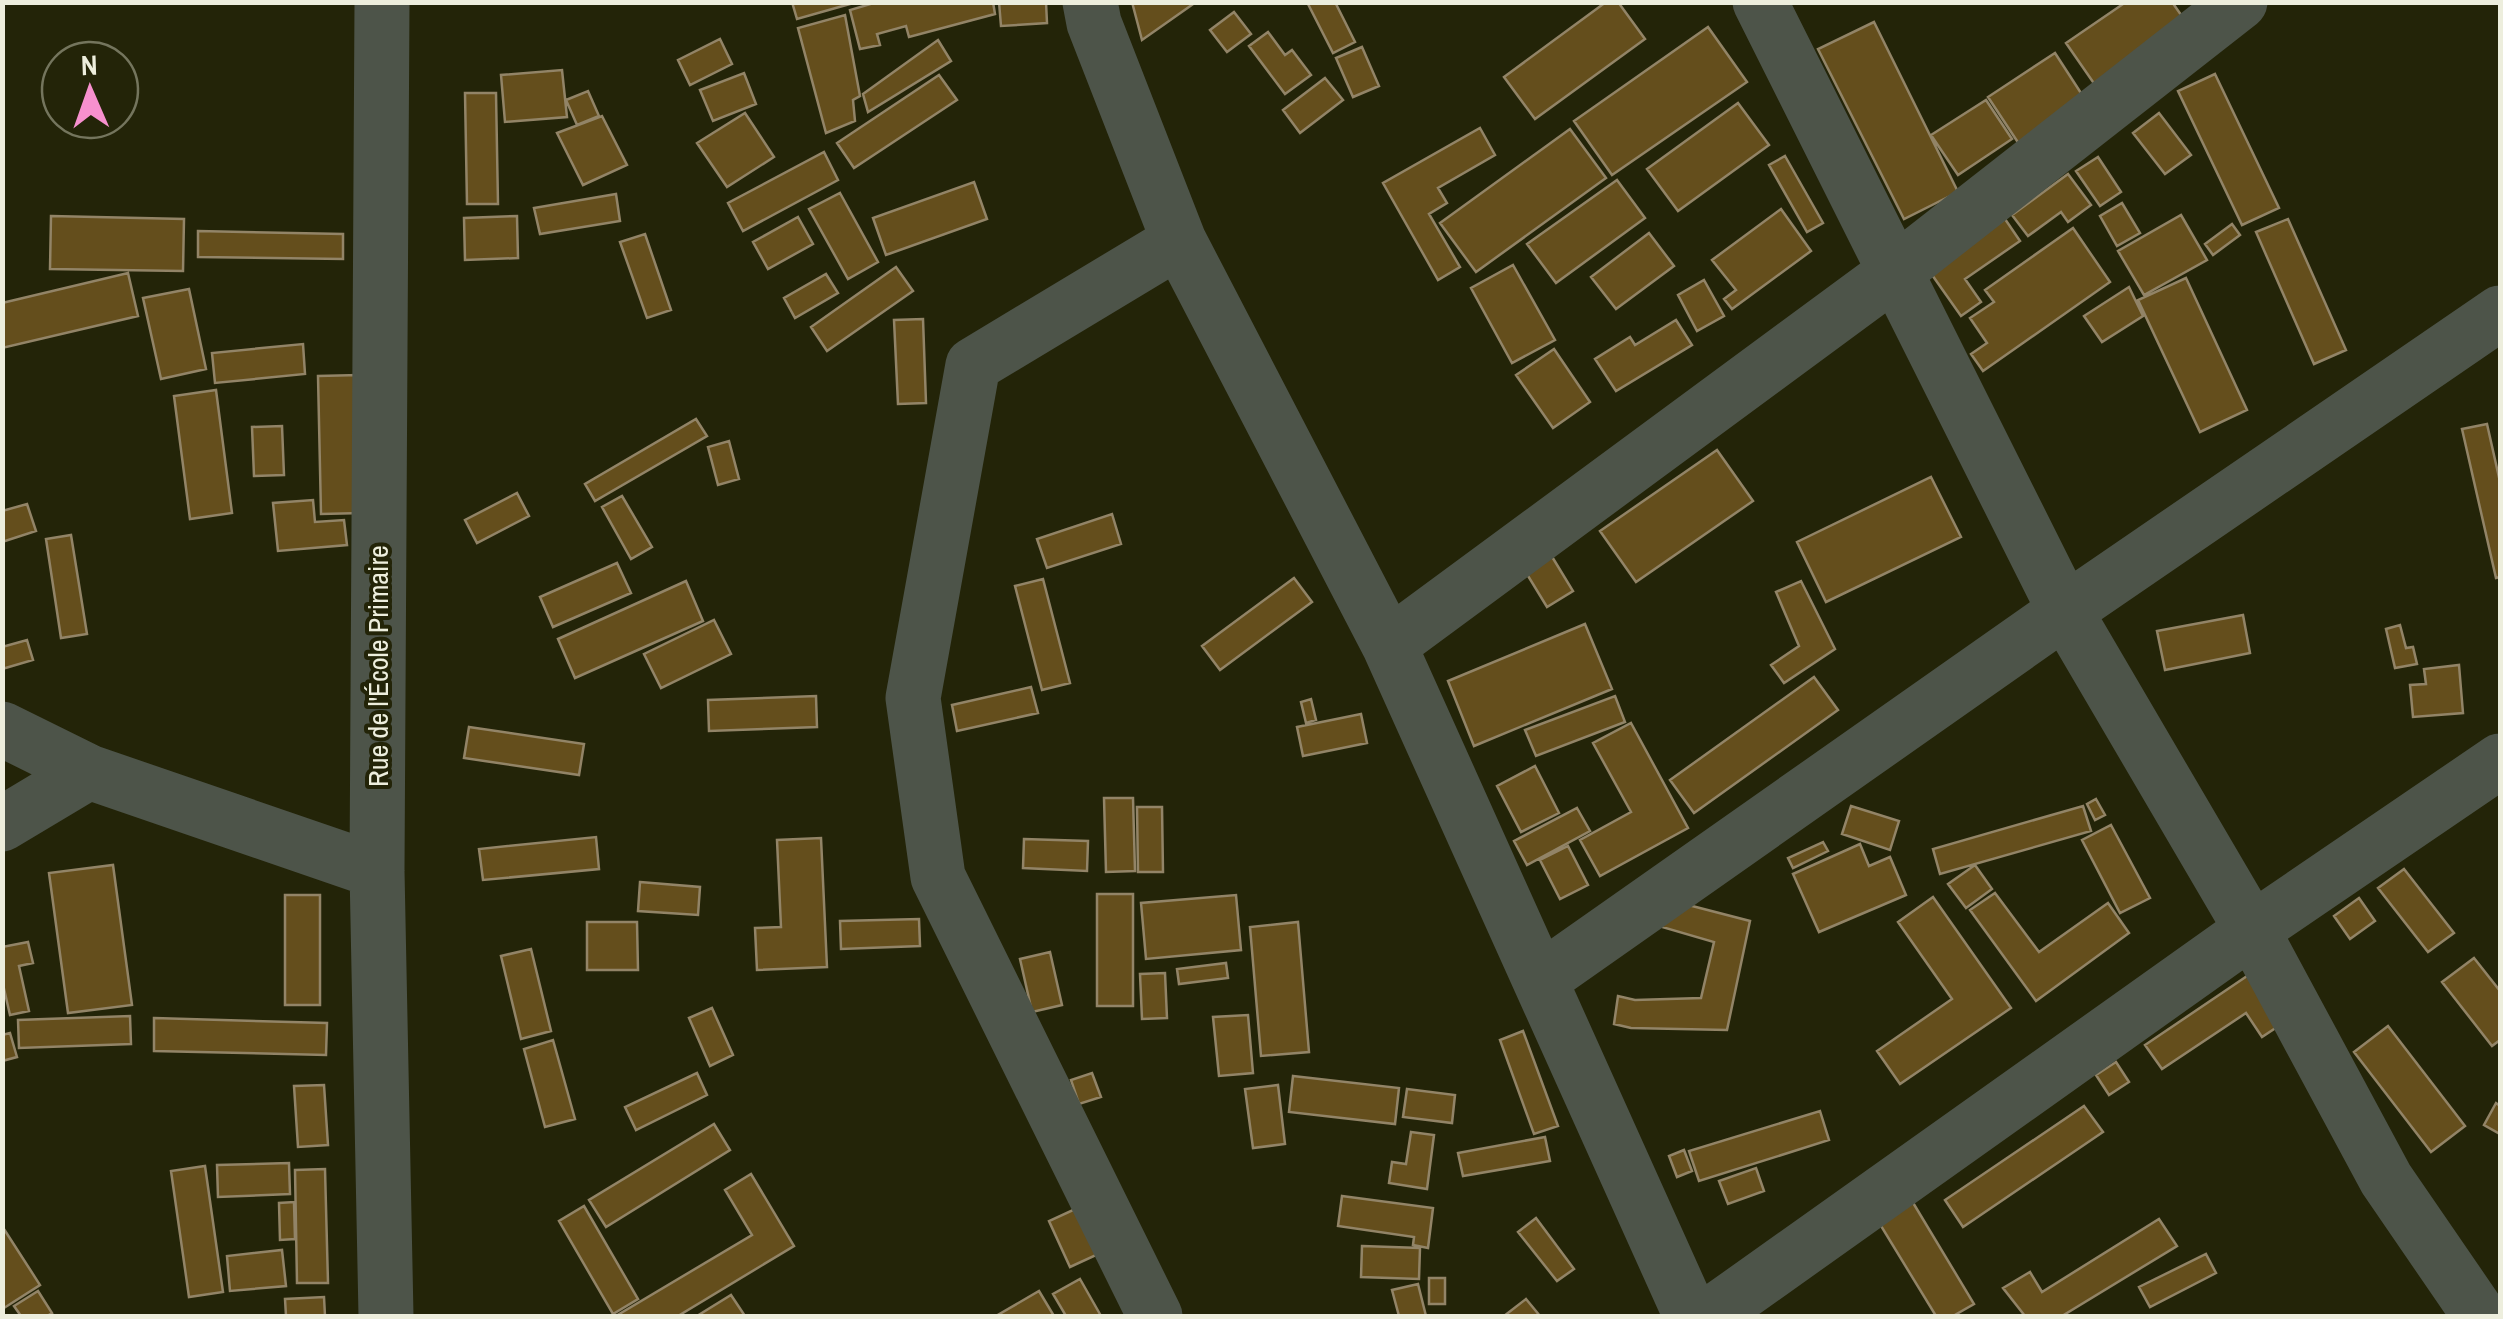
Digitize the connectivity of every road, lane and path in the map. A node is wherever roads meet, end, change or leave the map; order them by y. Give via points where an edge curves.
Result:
1 (1090, 2) edge
2 (1760, 2) edge
3 (2240, 2) edge
4 (382, 9) edge
5 (1180, 241) junction
6 (1895, 272) junction
7 (2500, 313) edge
8 (2064, 612) junction
9 (1389, 645) junction
10 (2, 729) edge
11 (2500, 762) edge
12 (88, 772) junction
13 (2, 824) edge
14 (377, 870) junction
15 (2252, 930) junction
16 (1540, 980) junction
17 (386, 1316) edge
18 (1154, 1316) edge
19 (1691, 1316) edge
20 (1709, 1316) edge
21 (2480, 1316) edge

1 - 5 street
2 - 6 street
3 - 6 street
4 - 14 street, Rue de l'École Primaire
5 - 9 street
5 - 18 street via 972,365 913,698 938,877
6 - 8 street
6 - 9 street
7 - 8 street
8 - 15 street
8 - 16 street
9 - 16 street
10 - 12 street
11 - 15 street
12 - 13 street
12 - 14 street
14 - 17 street, Rue de l'École Primaire
15 - 20 street
15 - 21 street via 2386,1179
16 - 19 street

